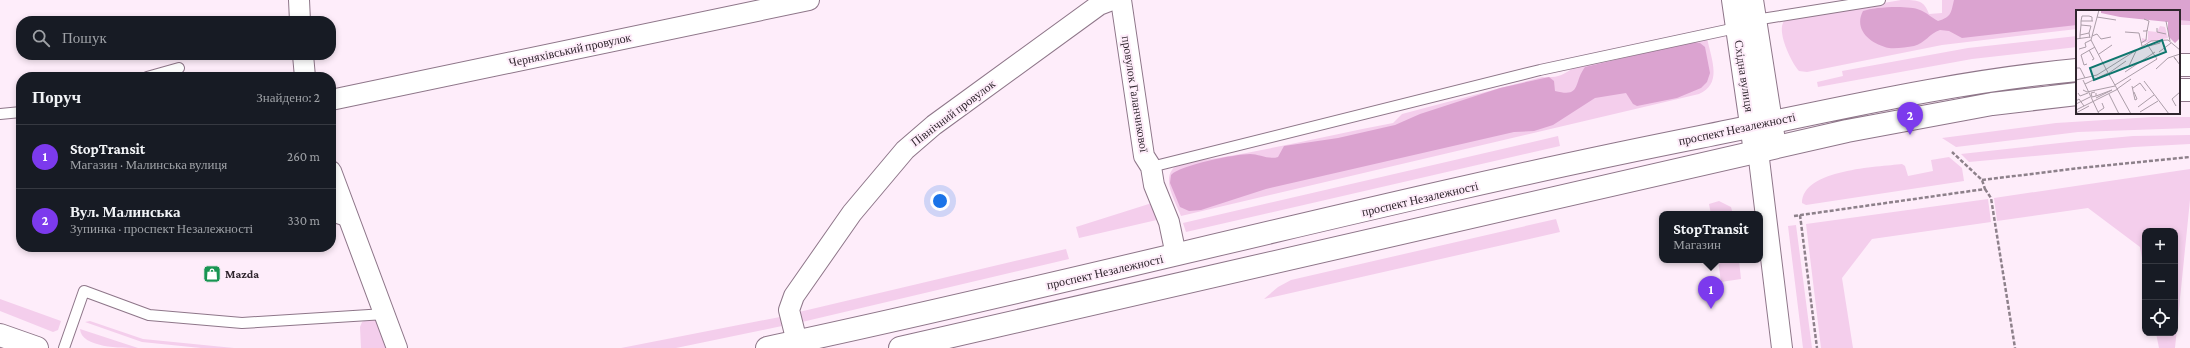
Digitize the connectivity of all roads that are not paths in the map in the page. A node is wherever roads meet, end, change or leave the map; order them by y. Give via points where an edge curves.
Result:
1 (299, 0) edge
2 (809, 0) edge
3 (1112, 0) edge
4 (1121, 0) edge
5 (1733, 0) edge
6 (1880, 0) edge
7 (300, 16) edge
8 (1747, 16) edge
9 (303, 60) edge
10 (179, 68) dead end
11 (2076, 70) edge
12 (165, 72) edge
13 (305, 72) edge
14 (2076, 94) edge
15 (336, 99) edge
16 (16, 112) edge
17 (0, 114) edge
18 (1762, 124) junction
19 (1763, 150) junction
20 (1151, 167) junction
21 (336, 198) edge
22 (340, 219) edge
23 (1176, 255) junction
24 (385, 314) junction
25 (0, 334) edge
26 (797, 342) junction
27 (37, 348) edge
28 (64, 348) edge
29 (397, 348) edge
30 (768, 348) edge
31 (900, 348) edge
32 (1782, 348) edge

1 - 7 street
2 - 15 street, Черняхівський провулок
3 - 26 street, Північний провулок via 1099,5 934,125 905,150 852,213 794,296 789,310
4 - 20 street, провулок Галанчикової via 1144,156
5 - 8 main road, Східна вулиця
6 - 8 lane
8 - 18 main road, Східна вулиця
8 - 20 lane
9 - 13 street
10 - 12 lane
11 - 18 main road, проспект Незалежності via 1990,79
14 - 19 main road, проспект Незалежності via 1938,113
16 - 17 lane
18 - 19 main road, Східна вулиця
18 - 23 main road, проспект Незалежності via 1617,153
19 - 31 main road, проспект Незалежності
19 - 32 street
20 - 23 street, провулок Галанчикової via 1154,185 1169,222
21 - 22 street
22 - 24 street
23 - 26 main road, проспект Незалежності
24 - 28 lane via 242,323 149,315 84,291
24 - 29 street
25 - 27 main road
26 - 30 main road, проспект Незалежності

